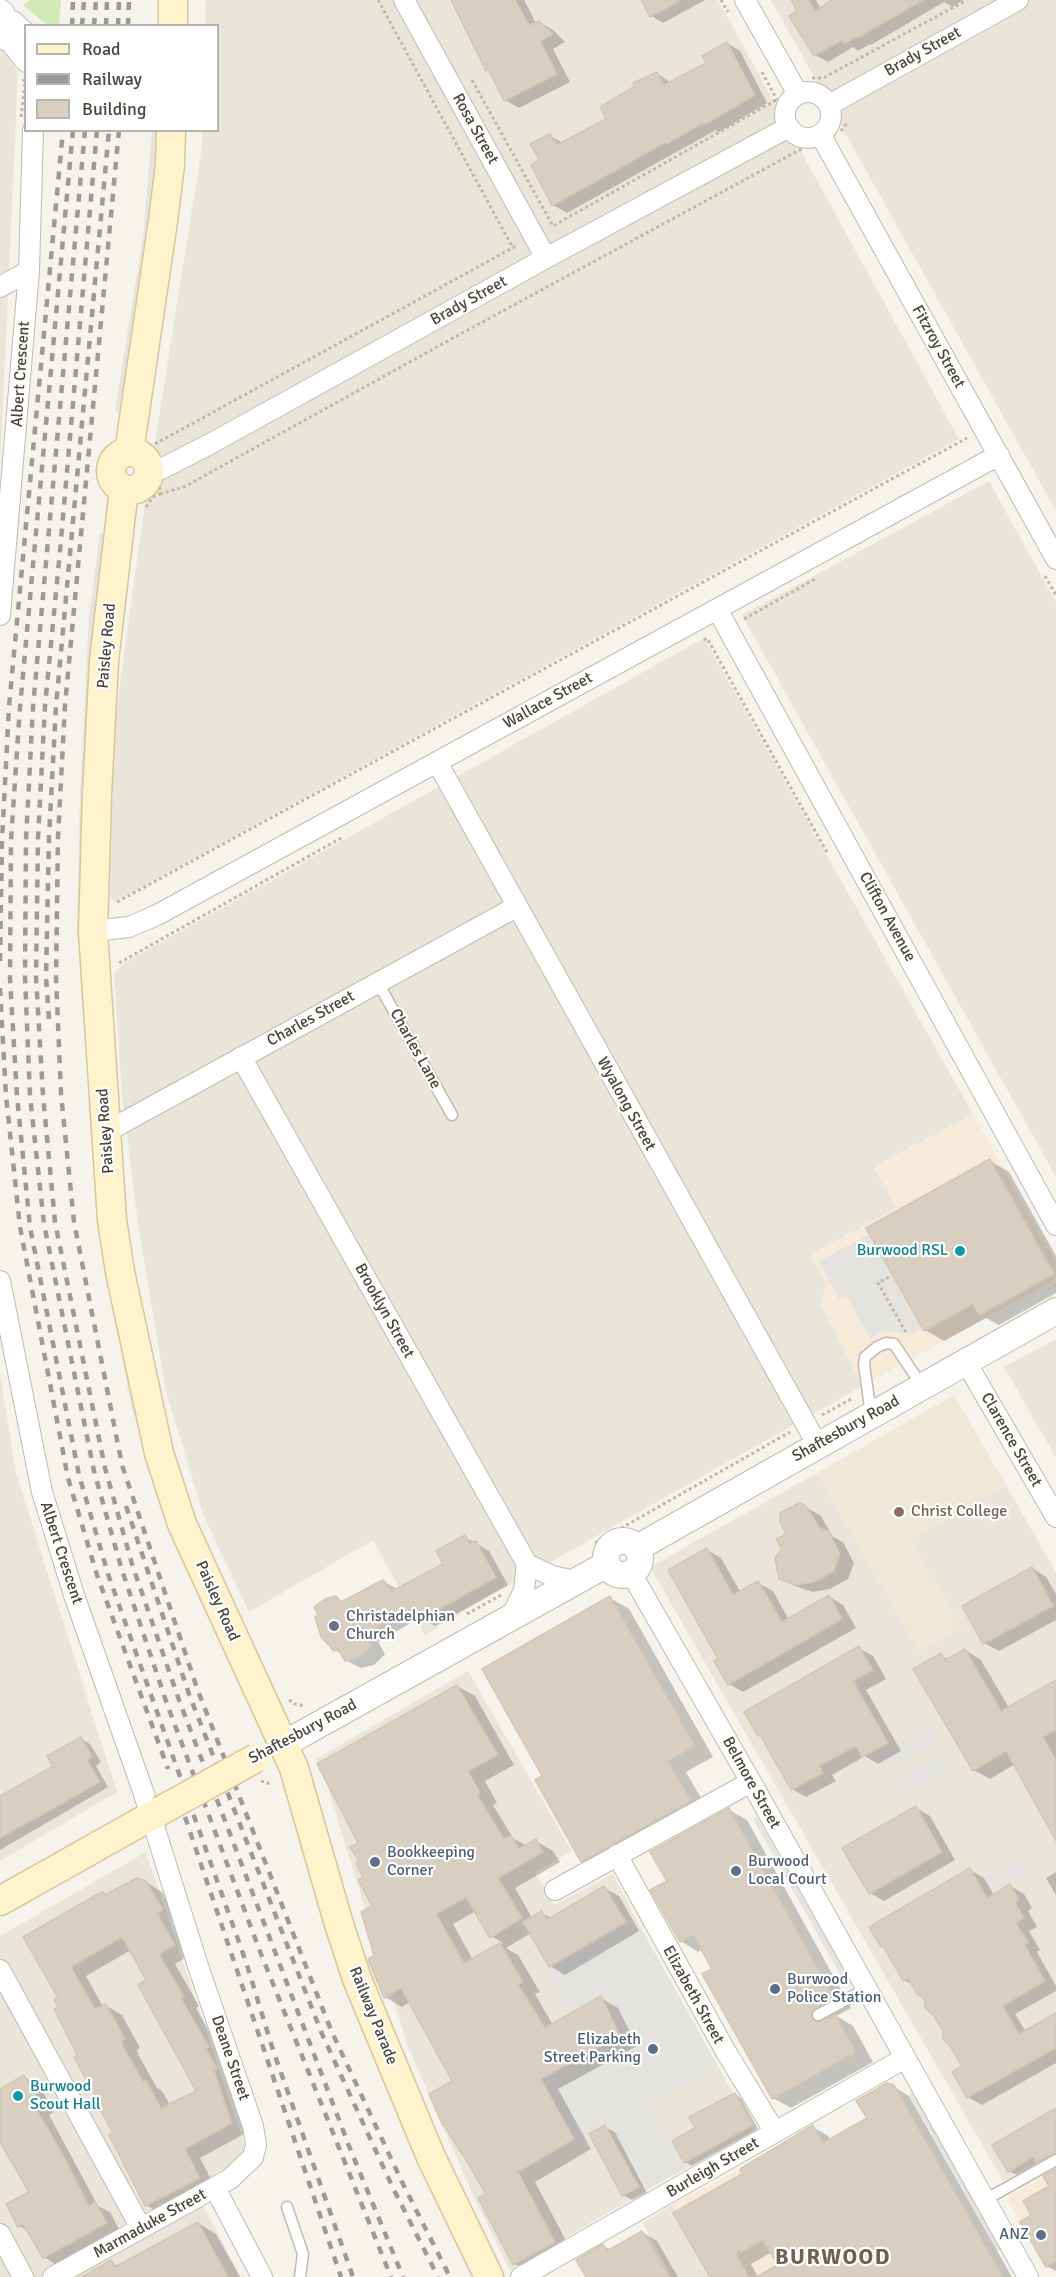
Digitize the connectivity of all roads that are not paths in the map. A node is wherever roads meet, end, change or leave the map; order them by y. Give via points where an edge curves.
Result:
1 (173, 0) edge
2 (404, 0) edge
3 (745, 0) edge
4 (1018, 0) edge
5 (173, 24) edge
6 (1, 25) edge
7 (24, 31) edge
8 (24, 60) edge
9 (789, 96) junction
10 (829, 105) junction
11 (789, 127) junction
12 (33, 132) edge
13 (171, 132) edge
14 (813, 141) junction
15 (546, 258) junction
16 (28, 271) junction
17 (0, 287) edge
18 (999, 455) junction
19 (148, 465) junction
20 (4, 537) edge
21 (1056, 559) edge
22 (717, 609) junction
23 (0, 615) edge
24 (437, 762) junction
25 (516, 907) junction
26 (93, 931) junction
27 (378, 983) junction
28 (242, 1058) junction
29 (452, 1115) dead end
30 (106, 1132) junction
31 (1048, 1230) edge
32 (0, 1281) edge
33 (1052, 1300) edge
34 (966, 1362) junction
35 (922, 1386) junction
36 (869, 1402) junction
37 (811, 1434) junction
38 (1056, 1517) edge
39 (637, 1548) junction
40 (607, 1564) junction
41 (526, 1572) junction
42 (631, 1573) junction
43 (576, 1581) junction
44 (511, 1617) junction
45 (284, 1744) junction
46 (751, 1782) junction
47 (156, 1814) junction
48 (617, 1855) junction
49 (555, 1890) dead end
50 (0, 1901) edge
51 (0, 1970) edge
52 (866, 1989) junction
53 (818, 2014) dead end
54 (905, 2058) junction
55 (775, 2132) junction
56 (1056, 2160) edge
57 (215, 2188) junction
58 (985, 2200) junction
59 (287, 2207) dead end
60 (141, 2228) junction
61 (0, 2234) edge
62 (22, 2277) edge
63 (53, 2277) edge
64 (262, 2277) edge
65 (300, 2277) edge
66 (489, 2277) edge
67 (521, 2277) edge
68 (1028, 2277) edge

1 - 5 main road
2 - 15 street, Rosa Street
3 - 9 street
4 - 10 street, Brady Street
6 - 7 street via 14,21
6 - 8 street
9 - 10 street via 812,92
9 - 11 street via 785,112
10 - 14 street via 831,122
11 - 14 street via 800,136 814,137
11 - 15 street, Brady Street
12 - 16 street, Albert Crescent
13 - 19 main road
14 - 18 street, Fitzroy Street
15 - 19 street, Brady Street via 210,444 160,469
16 - 17 street
16 - 20 street, Albert Crescent
18 - 21 street, Fitzroy Street
18 - 22 street, Wallace Street
19 - 26 main road, Paisley Road via 123,453 114,460 111,471 115,482 124,489 104,662
20 - 23 street, Albert Crescent
22 - 24 street, Wallace Street
22 - 31 street, Clifton Avenue
24 - 25 street, Wyalong Street
24 - 26 street, Wallace Street via 157,915 129,927
25 - 27 street, Charles Street
25 - 37 street, Wyalong Street
26 - 30 main road, Paisley Road
27 - 28 street, Charles Street
27 - 29 lane, Charles Lane
28 - 30 street, Charles Street
28 - 41 street, Brooklyn Street
30 - 45 main road, Paisley Road via 120,1272 159,1454 182,1524
32 - 47 street, Albert Crescent via 42,1492 74,1595
33 - 34 street, Shaftesbury Road
34 - 35 street, Shaftesbury Road
34 - 38 street, Clarence Street
35 - 36 street, Shaftesbury Road
35 - 36 lane via 894,1344 886,1343 865,1357
36 - 37 street, Shaftesbury Road
37 - 39 street, Shaftesbury Road
39 - 40 street via 626,1541 615,1543 608,1550
39 - 42 street via 640,1559
40 - 42 street via 618,1574
40 - 43 street, Shaftesbury Road
41 - 43 street
41 - 44 street
42 - 46 street, Belmore Street
43 - 44 street, Shaftesbury Road
44 - 45 street, Shaftesbury Road
45 - 47 main road, Shaftesbury Road, bridge
45 - 66 main road, Railway Parade via 357,1979 431,2157
46 - 48 street
46 - 52 street, Belmore Street
47 - 50 main road, Shaftesbury Road
47 - 57 street, Deane Street via 198,1966 253,2126 256,2145 253,2157
48 - 49 street
48 - 55 street, Elizabeth Street
51 - 60 street
52 - 53 lane
52 - 54 street, Belmore Street
54 - 55 street, Burleigh Street
54 - 58 street, Belmore Street
55 - 67 street, Burleigh Street
56 - 58 lane
57 - 60 street, Marmaduke Street
57 - 64 street
58 - 68 street, Belmore Street
59 - 65 lane via 303,2254
60 - 63 street, Marmaduke Street
61 - 62 street

